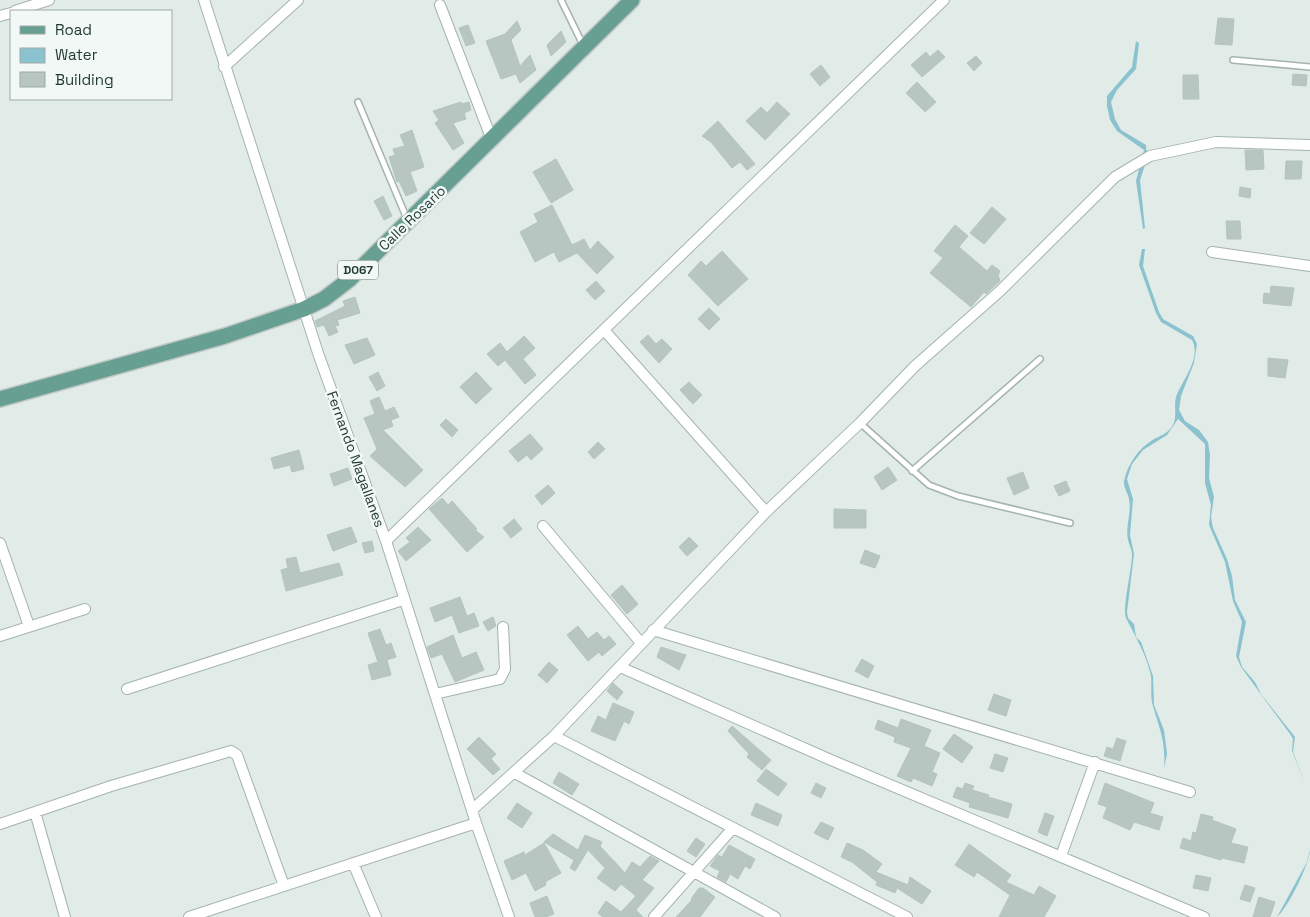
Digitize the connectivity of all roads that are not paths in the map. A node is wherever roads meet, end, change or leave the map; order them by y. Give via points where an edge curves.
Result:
1 (48, 0) edge
2 (204, 0) edge
3 (298, 0) edge
4 (561, 0) edge
5 (632, 0) edge
6 (944, 0) edge
7 (440, 5) dead end
8 (18, 10) edge
9 (584, 48) junction
10 (1233, 60) dead end
11 (224, 67) junction
12 (1310, 67) edge
13 (358, 102) dead end
14 (492, 140) junction
15 (1310, 145) edge
16 (408, 222) junction
17 (1212, 252) dead end
18 (1310, 266) edge
19 (304, 309) junction
20 (604, 330) junction
21 (1040, 359) dead end
22 (0, 400) edge
23 (860, 423) junction
24 (912, 472) junction
25 (766, 512) junction
26 (1070, 524) dead end
27 (543, 526) dead end
28 (386, 541) junction
29 (0, 544) edge
30 (403, 600) junction
31 (85, 609) dead end
32 (29, 626) junction
33 (503, 627) dead end
34 (653, 630) junction
35 (0, 636) edge
36 (641, 643) junction
37 (620, 667) junction
38 (127, 689) dead end
39 (435, 694) junction
40 (554, 736) junction
41 (1095, 762) junction
42 (515, 773) junction
43 (1190, 792) dead end
44 (472, 810) junction
45 (35, 812) junction
46 (476, 822) junction
47 (0, 824) edge
48 (732, 828) junction
49 (1061, 856) junction
50 (353, 862) junction
51 (693, 873) junction
52 (284, 886) junction
53 (65, 917) edge
54 (189, 917) edge
55 (376, 917) edge
56 (509, 917) edge
57 (654, 917) edge
58 (775, 917) edge
59 (908, 917) edge
60 (1204, 917) edge

1 - 8 street
2 - 11 street, Fernando Magallanes
3 - 11 street
4 - 9 lane
5 - 9 main road, Calle Rosario / D067
6 - 20 street
7 - 14 street
9 - 14 main road, Calle Rosario / D067
10 - 12 lane
11 - 19 street, Fernando Magallanes
13 - 16 lane
14 - 16 main road, Calle Rosario / D067
15 - 23 street via 1216,142 1150,156 1115,177 1000,291 915,366
16 - 19 main road, Calle Rosario / D067 via 350,279 324,299
17 - 18 street
19 - 22 main road, Calle Rosario / D067 via 225,336
19 - 28 street, Fernando Magallanes
20 - 25 street
20 - 28 street
21 - 24 lane
23 - 24 lane
23 - 25 street
24 - 26 lane via 929,485 958,496
25 - 34 street
27 - 36 street
28 - 30 street, Fernando Magallanes
29 - 32 street
30 - 38 street
30 - 39 street, Fernando Magallanes
31 - 32 street
32 - 35 street
33 - 39 street via 505,669 500,679
34 - 36 street
34 - 41 street
36 - 37 street
37 - 40 street
37 - 49 street
39 - 44 street, Fernando Magallanes
40 - 42 street
40 - 48 street
41 - 43 street
41 - 49 street
42 - 44 street
42 - 51 street
44 - 46 street, Fernando Magallanes
45 - 47 street
45 - 52 street via 231,751 238,755
45 - 53 street
46 - 50 street
46 - 56 street, Fernando Magallanes
48 - 51 street
48 - 59 street
49 - 60 street
50 - 52 street
50 - 55 street
51 - 57 street
51 - 58 street
52 - 54 street

